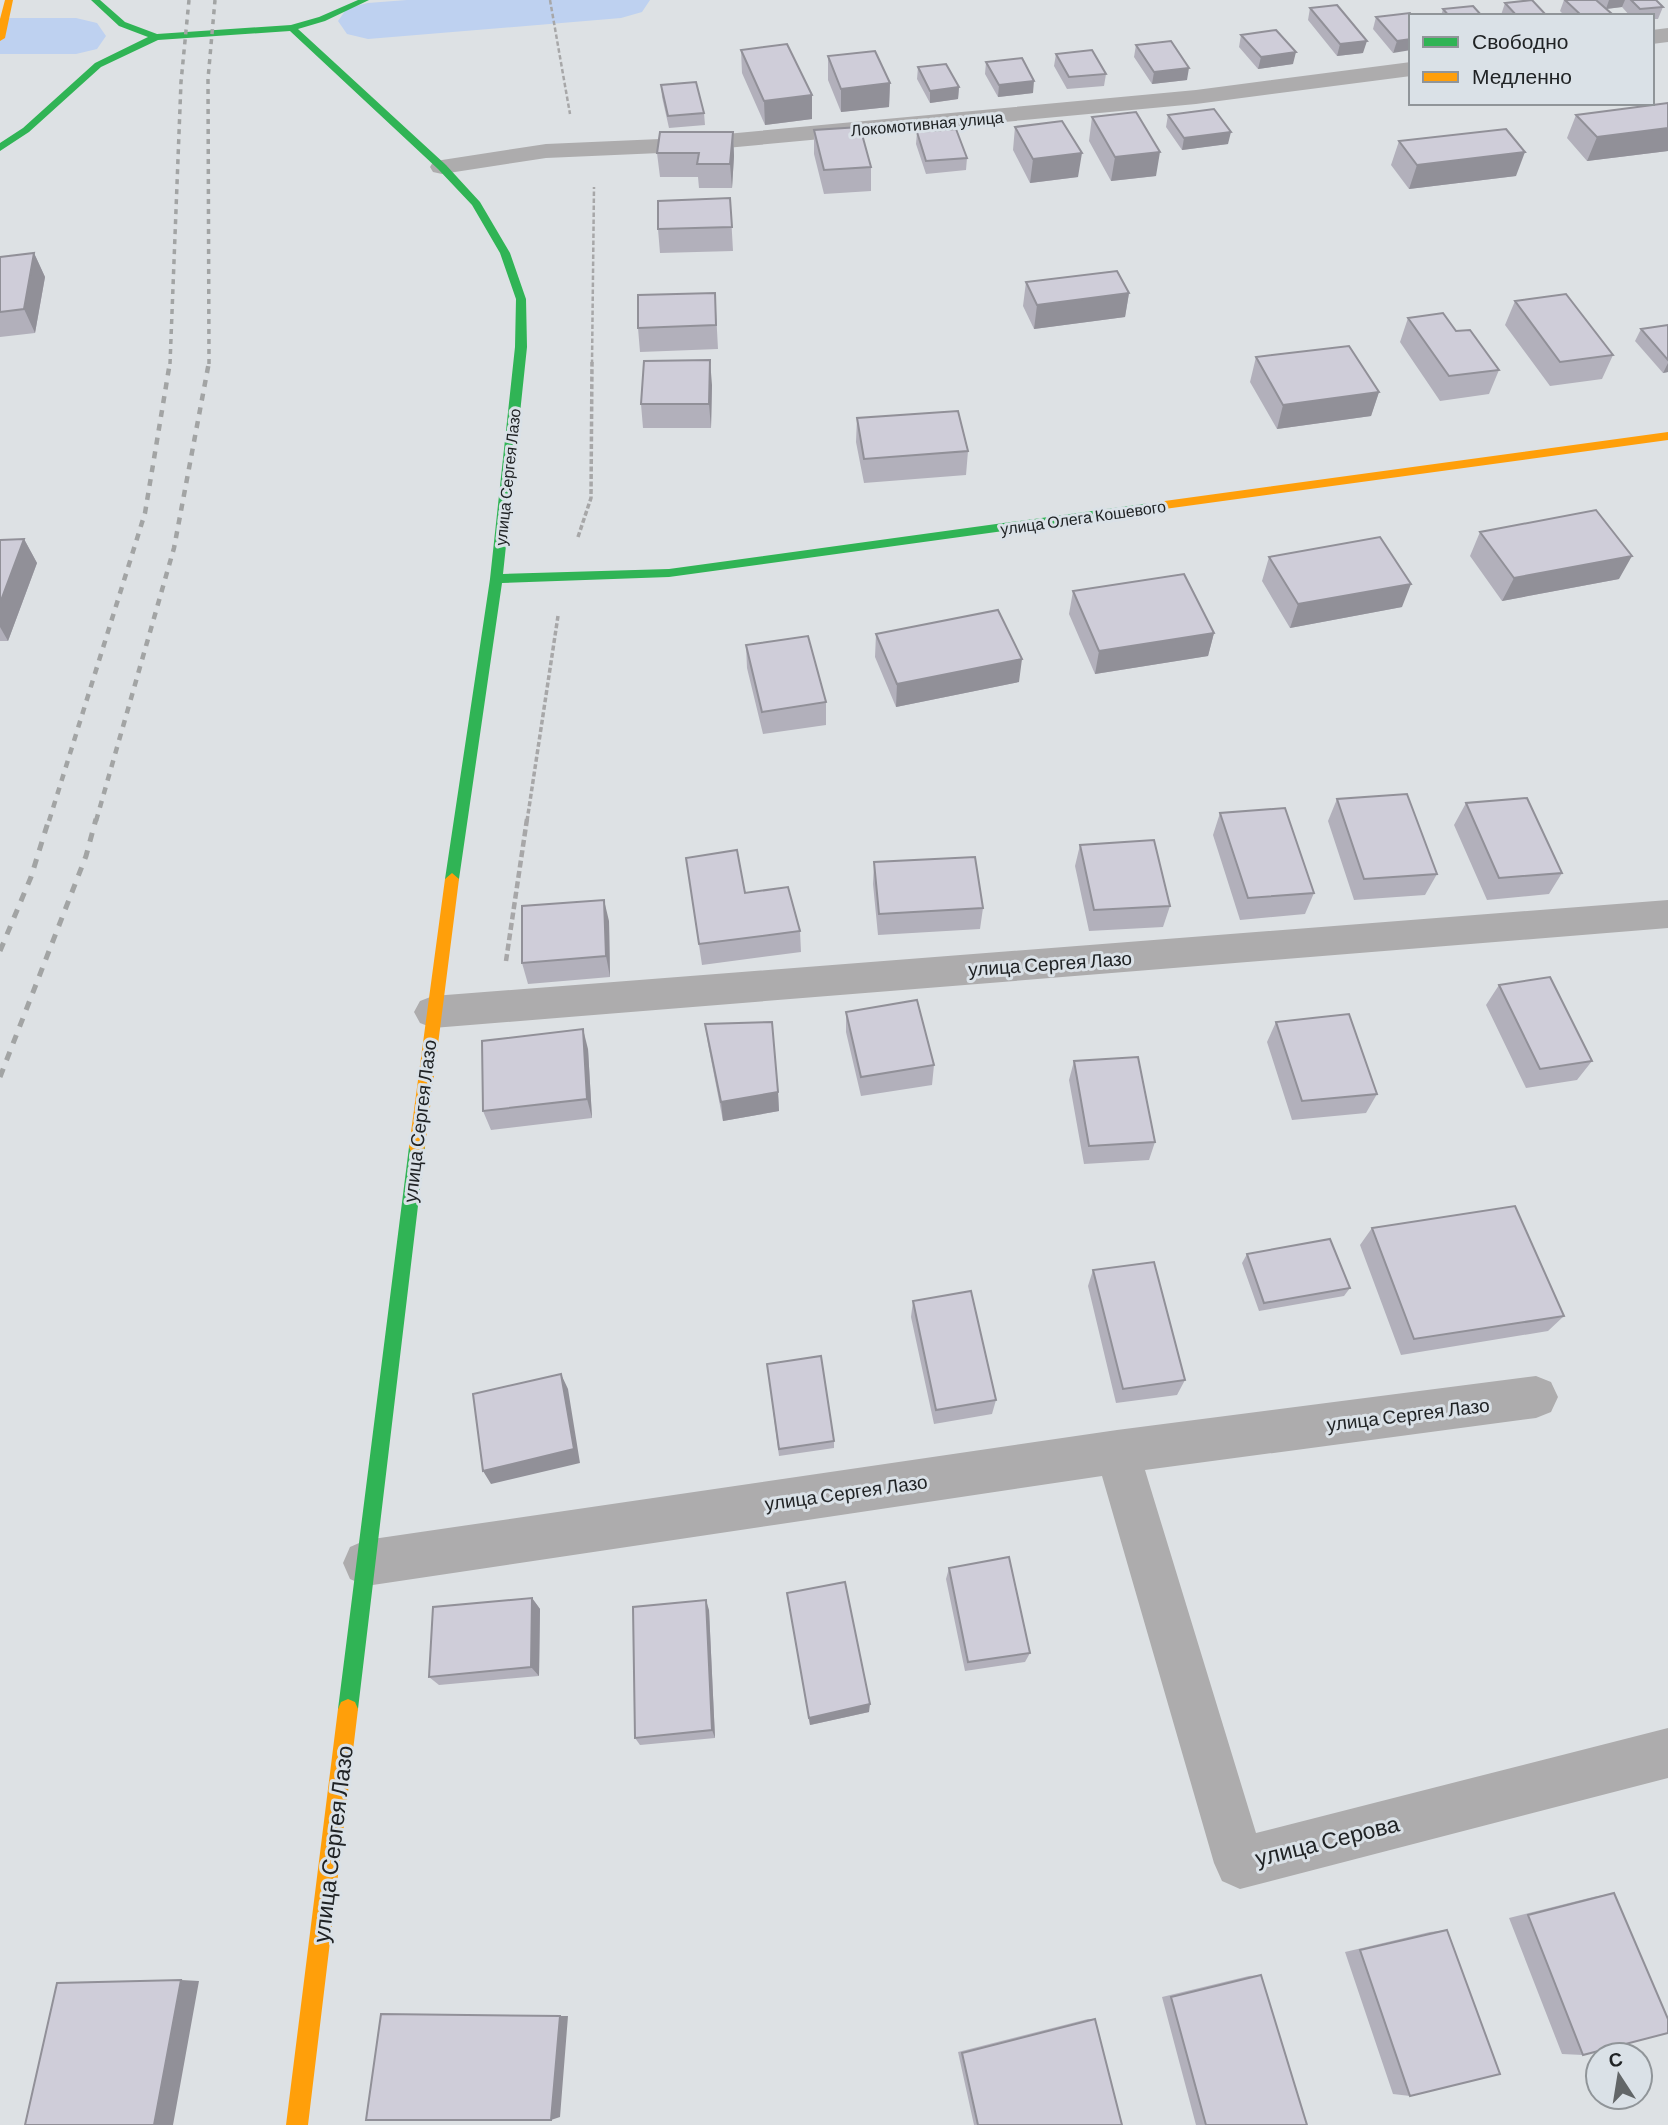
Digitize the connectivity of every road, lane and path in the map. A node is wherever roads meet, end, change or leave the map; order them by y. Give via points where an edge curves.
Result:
1 (9, 0) edge
2 (95, 0) edge
3 (365, 0) edge
4 (550, 0) edge
5 (292, 28) junction
6 (156, 37) junction
7 (0, 38) edge
8 (1409, 69) edge
9 (595, 146) junction
10 (0, 148) edge
11 (442, 167) junction
12 (1668, 436) edge
13 (564, 578) junction
14 (496, 579) junction
15 (1668, 915) edge
16 (499, 1006) junction
17 (433, 1012) junction
18 (1536, 1397) dead end
19 (1117, 1451) junction
20 (366, 1563) junction
21 (1668, 1753) edge
22 (297, 2125) edge

1 - 7 street
2 - 6 street via 113,20 137,34
3 - 5 street
4 - 9 path via 571,120
5 - 6 street
5 - 11 street, улица Сергея Лазо
6 - 10 street via 98,65
8 - 9 street, Локомотивная улица via 1196,97 881,128 683,145
9 - 11 street, Локомотивная улица
9 - 13 path via 591,498
11 - 14 street, улица Сергея Лазо via 476,204 505,253 521,299 521,346
12 - 13 street, улица Олега Кошевого via 669,573
13 - 14 street, улица Олега Кошевого
13 - 16 path
14 - 17 street, улица Сергея Лазо
15 - 16 street, улица Сергея Лазо
16 - 17 street, улица Сергея Лазо
17 - 20 street, улица Сергея Лазо
18 - 19 street, улица Сергея Лазо
19 - 20 street, улица Сергея Лазо
19 - 21 street, улица Серова via 1240,1863
20 - 22 street, улица Сергея Лазо

